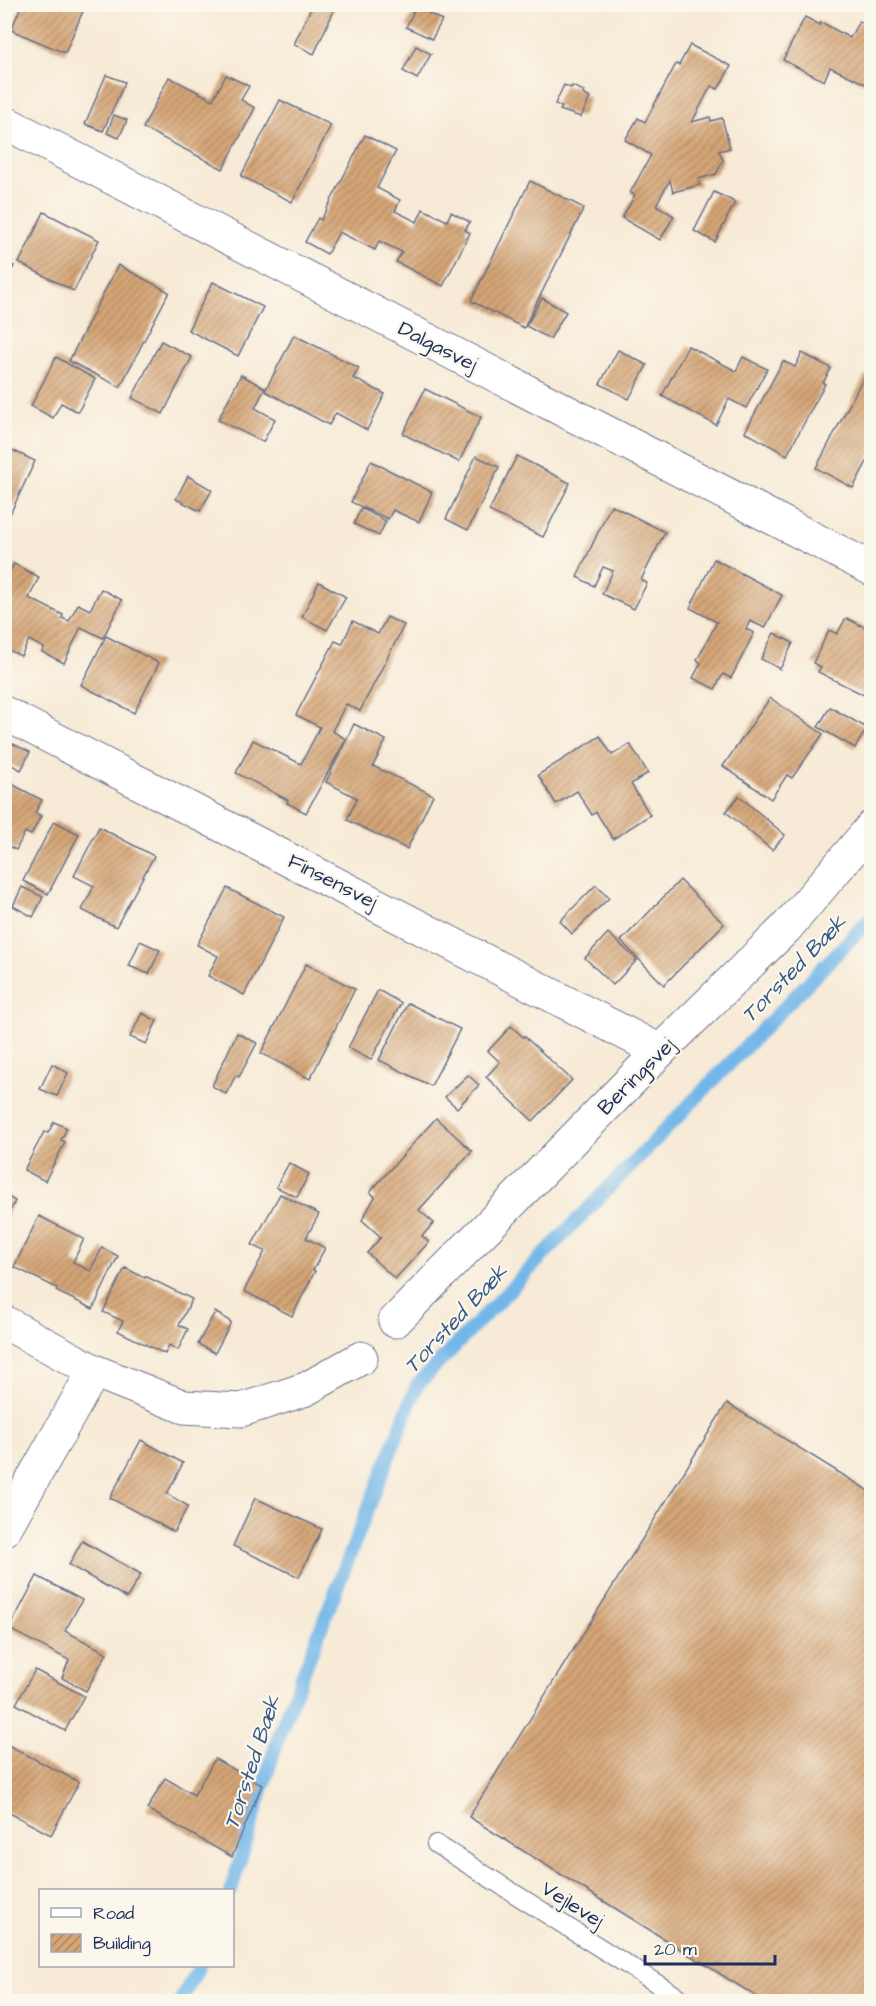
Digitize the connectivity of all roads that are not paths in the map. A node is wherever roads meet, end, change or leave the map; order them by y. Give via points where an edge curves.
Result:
1 (4, 123) edge
2 (872, 569) edge
3 (4, 713) edge
4 (872, 827) edge
5 (660, 1051) junction
6 (395, 1321) dead end
7 (4, 1322) edge
8 (361, 1358) dead end
9 (94, 1371) junction
10 (4, 1530) edge
11 (436, 1844) dead end
12 (686, 2001) edge

1 - 2 street, Dalgasvej
3 - 5 street, Finsensvej
4 - 5 street, Beringsvej via 786,928
5 - 6 street, Beringsvej
7 - 9 street
8 - 9 street via 306,1389 242,1410 184,1407
9 - 10 street
11 - 12 lane, Vejlevej

